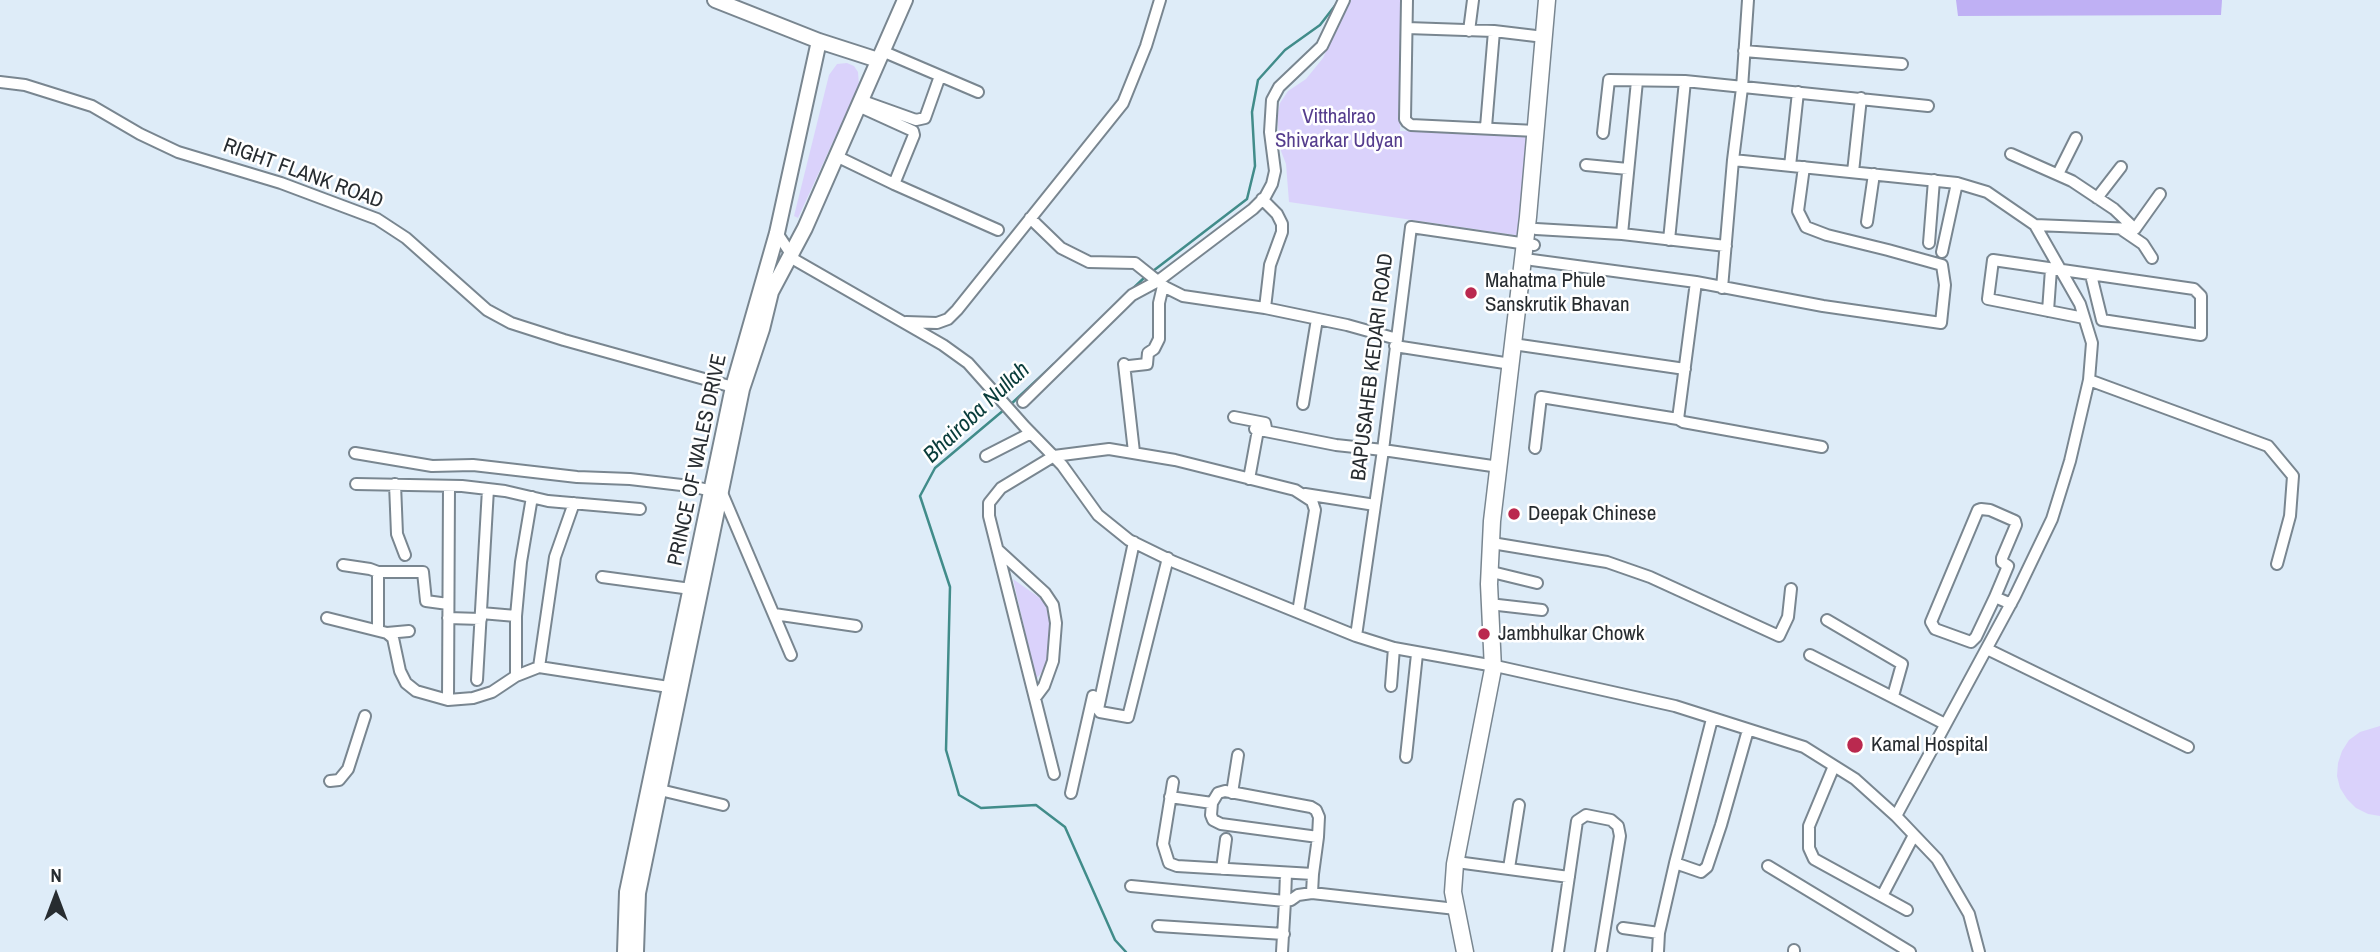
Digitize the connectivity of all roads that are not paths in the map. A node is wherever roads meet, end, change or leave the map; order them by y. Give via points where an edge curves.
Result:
1 (715, 0) edge
2 (905, 0) edge
3 (1160, 0) edge
4 (1344, 0) edge
5 (1407, 0) edge
6 (1472, 0) edge
7 (1547, 0) edge
8 (1553, 0) edge
9 (1748, 0) edge
10 (1407, 28) junction
11 (1469, 31) junction
12 (1494, 31) junction
13 (1544, 37) junction
14 (819, 41) junction
15 (1744, 51) junction
16 (880, 55) junction
17 (1902, 64) dead end
18 (940, 76) junction
19 (1637, 81) junction
20 (1685, 81) junction
21 (0, 82) edge
22 (1742, 88) junction
23 (978, 92) dead end
24 (1798, 92) junction
25 (1861, 98) junction
26 (859, 103) junction
27 (1928, 106) dead end
28 (1486, 127) junction
29 (1536, 131) junction
30 (1603, 132) dead end
31 (2076, 138) dead end
32 (2011, 154) dead end
33 (836, 156) junction
34 (1733, 160) junction
35 (1586, 165) dead end
36 (1790, 166) junction
37 (1804, 167) junction
38 (2121, 167) dead end
39 (1628, 169) junction
40 (1853, 172) junction
41 (1874, 174) junction
42 (2058, 174) junction
43 (1934, 180) junction
44 (1957, 183) junction
45 (894, 184) junction
46 (2160, 194) dead end
47 (2097, 198) junction
48 (1262, 199) junction
49 (1030, 218) junction
50 (1867, 222) dead end
51 (2035, 225) junction
52 (2121, 229) junction
53 (2135, 229) junction
54 (998, 230) dead end
55 (777, 233) junction
56 (1622, 234) junction
57 (1669, 240) junction
58 (1929, 243) dead end
59 (1532, 244) junction
60 (1726, 246) junction
61 (1942, 252) dead end
62 (792, 253) junction
63 (2152, 258) dead end
64 (2057, 270) junction
65 (2091, 275) junction
66 (1696, 282) junction
67 (1160, 284) junction
68 (1723, 288) junction
69 (1265, 308) junction
70 (2048, 311) junction
71 (2084, 318) junction
72 (1317, 319) junction
73 (904, 322) junction
74 (1396, 343) junction
75 (1517, 345) junction
76 (1511, 364) junction
77 (1685, 369) junction
78 (2090, 380) junction
79 (733, 387) junction
80 (1023, 402) dead end
81 (1303, 404) dead end
82 (1234, 417) dead end
83 (1678, 419) junction
84 (1028, 430) junction
85 (1259, 430) junction
86 (1822, 447) dead end
87 (1535, 448) dead end
88 (1383, 450) junction
89 (1134, 452) junction
90 (355, 453) dead end
91 (986, 456) dead end
92 (1054, 456) junction
93 (1499, 467) junction
94 (1249, 478) junction
95 (356, 484) dead end
96 (395, 484) junction
97 (449, 486) junction
98 (488, 489) junction
99 (717, 492) junction
100 (1305, 494) junction
101 (532, 497) junction
102 (574, 503) junction
103 (1375, 505) junction
104 (640, 509) dead end
105 (1131, 541) junction
106 (1498, 544) junction
107 (998, 549) junction
108 (405, 555) dead end
109 (1168, 558) junction
110 (2277, 564) dead end
111 (343, 565) dead end
112 (378, 572) junction
113 (1496, 573) junction
114 (602, 577) dead end
115 (1537, 583) dead end
116 (691, 589) junction
117 (1791, 589) dead end
118 (1995, 597) junction
119 (448, 604) junction
120 (2011, 604) junction
121 (1497, 605) junction
122 (1542, 610) dead end
123 (1298, 612) junction
124 (774, 614) junction
125 (481, 616) junction
126 (516, 617) junction
127 (327, 618) dead end
128 (448, 618) junction
129 (1827, 620) dead end
130 (856, 626) dead end
131 (382, 631) junction
132 (409, 631) dead end
133 (1356, 636) junction
134 (1394, 648) junction
135 (1987, 649) junction
136 (1417, 654) junction
137 (1811, 654) dead end
138 (791, 655) dead end
139 (1497, 666) junction
140 (539, 667) junction
141 (516, 676) junction
142 (477, 680) dead end
143 (1391, 686) dead end
144 (676, 688) junction
145 (1893, 696) junction
146 (1035, 698) junction
147 (448, 700) junction
148 (365, 716) dead end
149 (1712, 719) junction
150 (1945, 724) junction
151 (1748, 730) junction
152 (2188, 747) dead end
153 (1238, 755) dead end
154 (1406, 757) dead end
155 (1834, 766) junction
156 (1054, 774) dead end
157 (330, 781) dead end
158 (1172, 782) dead end
159 (660, 790) junction
160 (1072, 793) dead end
161 (1232, 793) junction
162 (1170, 797) junction
163 (1212, 803) junction
164 (723, 804) dead end
165 (1518, 805) dead end
166 (1896, 816) junction
167 (1914, 835) junction
168 (1318, 837) junction
169 (1226, 839) dead end
170 (1464, 863) junction
171 (1675, 863) junction
172 (1768, 866) dead end
173 (1509, 868) junction
174 (1222, 869) junction
175 (1286, 873) junction
176 (1313, 874) junction
177 (1569, 877) junction
178 (1131, 886) dead end
179 (1312, 893) junction
180 (1882, 896) junction
181 (1288, 901) junction
182 (1456, 909) junction
183 (1907, 910) dead end
184 (1158, 926) dead end
185 (1623, 929) dead end
186 (1659, 933) junction
187 (1284, 934) junction
188 (625, 952) edge
189 (636, 952) edge
190 (1282, 952) edge
191 (1465, 952) edge
192 (1471, 952) edge
193 (1558, 952) edge
194 (1601, 952) edge
195 (1658, 952) edge
196 (1910, 952) edge
197 (1979, 952) edge

1 - 14 street
2 - 16 street, PRINCE OF WALES DRIVE
3 - 49 street via 1123,103
4 - 48 street via 1322,46 1279,87 1272,100 1269,132 1275,171
5 - 10 street
6 - 11 street
7 - 13 main road
8 - 59 main road
9 - 15 street
10 - 11 street
10 - 28 street via 1407,122
11 - 12 street
12 - 13 street
12 - 28 street
13 - 29 main road
14 - 16 street
14 - 55 street, PRINCE OF WALES DRIVE
15 - 17 street
15 - 22 street
16 - 18 street
16 - 26 street, PRINCE OF WALES DRIVE
18 - 23 street
18 - 26 street via 925,118 916,120
19 - 20 street
19 - 30 street via 1609,79
19 - 39 street
20 - 22 street
20 - 57 street
21 - 79 street, RIGHT FLANK ROAD via 92,106 178,152 377,219 406,238 487,310 511,323
22 - 24 street
22 - 34 street
24 - 25 street
24 - 36 street
25 - 27 street
25 - 40 street
26 - 33 street, PRINCE OF WALES DRIVE
26 - 45 street via 913,131
28 - 29 street
29 - 59 main road
31 - 42 street
32 - 42 street
33 - 45 street
33 - 62 street, PRINCE OF WALES DRIVE
34 - 36 street
34 - 60 street
35 - 39 street
36 - 37 street
37 - 40 street
37 - 68 street via 1798,211 1806,227 1941,265 1945,285 1941,323
38 - 47 street
39 - 56 street
40 - 41 street
41 - 43 street
41 - 50 street
42 - 47 street
43 - 44 street
43 - 58 street
44 - 51 street via 1987,192
44 - 61 street
45 - 54 street
46 - 53 street
47 - 53 street
48 - 67 street
48 - 69 street via 1282,224 1270,265
49 - 67 street via 1061,248 1089,262 1135,263
49 - 73 street via 948,319
51 - 52 street
51 - 64 street
52 - 53 street
52 - 63 street via 2143,244
55 - 62 street
55 - 79 street, PRINCE OF WALES DRIVE
56 - 57 street
56 - 59 street
57 - 60 street
59 - 66 street
59 - 74 street, BAPUSAHEB KEDARI ROAD via 1410,227
59 - 75 main road
60 - 68 street
62 - 73 street via 794,260
62 - 99 street, PRINCE OF WALES DRIVE via 771,292
64 - 65 street
64 - 70 street
64 - 70 street via 1993,260 1987,299
64 - 71 street
65 - 65 street via 2102,320 2201,335 2201,296 2194,289
66 - 68 street
66 - 77 street
67 - 69 street via 1183,296
67 - 80 street via 1132,295
67 - 89 street via 1159,339 1148,353 1147,364 1124,366
69 - 72 street
70 - 71 street
71 - 78 street via 2092,343
72 - 74 street
72 - 81 street
73 - 84 street via 968,363
74 - 76 street
74 - 88 street, BAPUSAHEB KEDARI ROAD
75 - 76 main road
75 - 77 street
75 - 106 main road
76 - 93 main road
77 - 83 street
78 - 110 street via 2268,446 2293,476 2290,516
78 - 120 street via 2052,519
79 - 99 street, PRINCE OF WALES DRIVE
82 - 85 street via 1265,423 1266,428
83 - 86 street
83 - 87 street via 1541,397
84 - 91 street
84 - 92 street
85 - 88 street
85 - 94 street
88 - 93 street
88 - 103 street, BAPUSAHEB KEDARI ROAD
89 - 92 street via 1109,449
89 - 94 street
90 - 99 street via 432,466 473,464
92 - 105 street via 1098,514
92 - 107 street via 1001,488 989,503
93 - 139 main road via 1489,571
94 - 100 street
95 - 96 street
96 - 97 street
96 - 108 street via 397,534
97 - 98 street
97 - 119 street
98 - 101 street
98 - 125 street
99 - 116 street, PRINCE OF WALES DRIVE
99 - 124 street
99 - 144 street, PRINCE OF WALES DRIVE
100 - 103 street
100 - 123 street via 1315,510
101 - 102 street
101 - 126 street
102 - 104 street
102 - 140 street via 555,557
103 - 133 street, BAPUSAHEB KEDARI ROAD
105 - 109 street
105 - 109 street via 1100,712 1128,717
105 - 160 street
106 - 113 main road
106 - 117 street via 1607,562 1779,636 1788,617
107 - 146 street
107 - 146 street via 1053,605 1053,662
109 - 123 street
111 - 112 street
112 - 119 street via 423,572 426,601
112 - 131 street
113 - 115 street
113 - 121 main road
114 - 116 street
116 - 144 street, PRINCE OF WALES DRIVE
118 - 118 street via 2008,566 2002,558 2017,525 1981,509 1931,622 1935,628 1971,642
118 - 120 street
119 - 128 street
120 - 135 street
121 - 122 street
121 - 139 main road
123 - 133 street
124 - 130 street
124 - 138 street
125 - 126 street
125 - 128 street
125 - 142 street
126 - 141 street
127 - 131 street
128 - 147 street
129 - 145 street via 1902,664
131 - 132 street
131 - 147 street via 393,638 406,683 416,691
133 - 134 street
134 - 136 street
134 - 143 street
135 - 150 street
135 - 152 street
136 - 139 street
136 - 154 street
137 - 145 street
139 - 149 street via 1675,706
139 - 170 main road
139 - 182 main road via 1455,864
140 - 141 street
140 - 144 street
141 - 147 street via 492,692
144 - 159 street, PRINCE OF WALES DRIVE
144 - 188 street, PRINCE OF WALES DRIVE via 627,892
145 - 150 street
146 - 156 street
148 - 157 street via 348,769 339,780
149 - 151 street
149 - 171 street
150 - 166 street
151 - 155 street via 1804,747
151 - 171 street via 1707,867 1701,872
153 - 161 street
155 - 166 street
155 - 180 street via 1809,826 1809,848 1814,859
158 - 162 street
159 - 164 street
159 - 189 street, PRINCE OF WALES DRIVE via 638,893
161 - 163 street via 1218,793
161 - 168 street via 1311,807 1319,817
162 - 163 street
162 - 174 street via 1163,844 1169,863
163 - 168 street via 1213,820 1221,824
165 - 173 street
166 - 167 street
167 - 180 street
167 - 197 street via 1952,882 1969,914
168 - 176 street
169 - 174 street
170 - 173 street
170 - 192 main road via 1461,894
171 - 186 street
172 - 196 street
173 - 177 street
174 - 175 street
175 - 176 street
175 - 181 street
176 - 179 street
177 - 193 street
177 - 194 street via 1577,821 1586,815 1611,820 1620,836
178 - 181 street
179 - 181 street
179 - 182 street
180 - 183 street
181 - 187 street
182 - 191 main road
184 - 187 street
185 - 186 street
186 - 195 street
187 - 190 street

